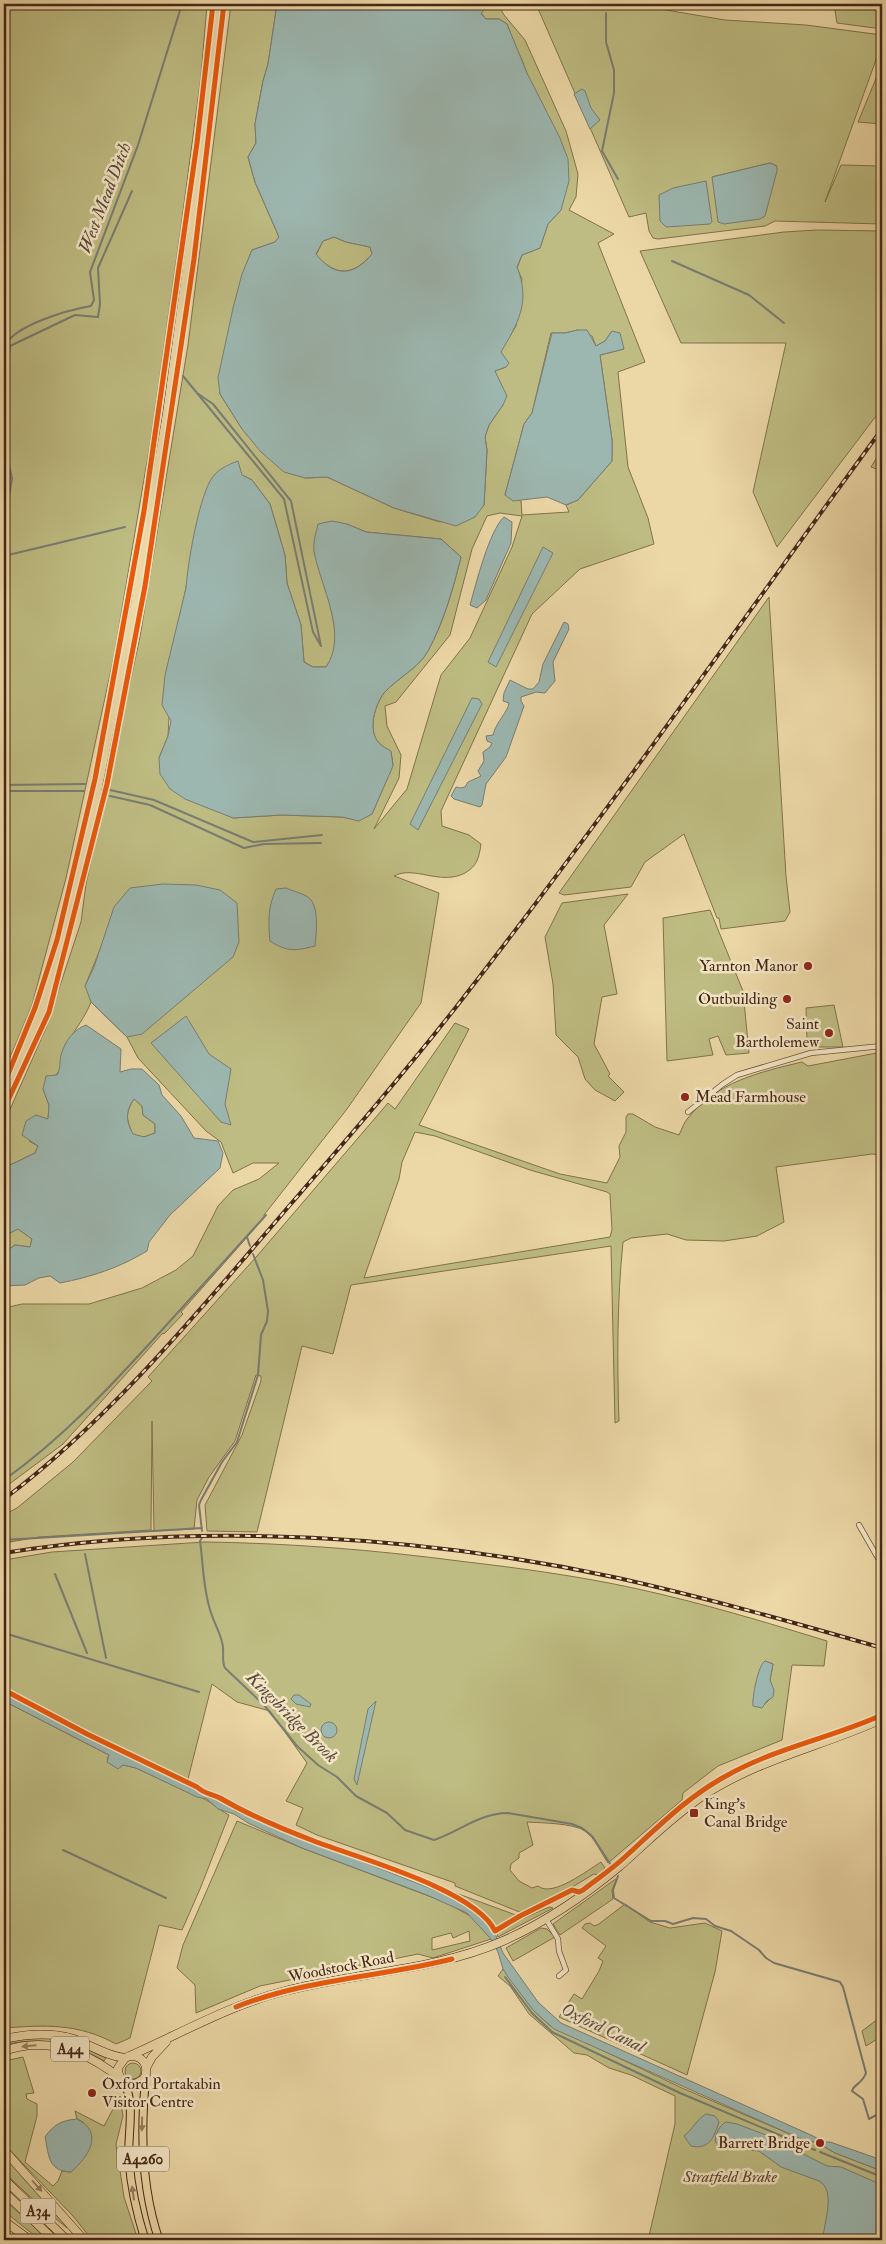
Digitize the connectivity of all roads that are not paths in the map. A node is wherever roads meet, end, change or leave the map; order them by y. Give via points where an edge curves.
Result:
1 (218, 4) edge
2 (882, 1046) edge
3 (4, 1100) edge
4 (688, 1112) dead end
5 (859, 1525) dead end
6 (882, 1565) edge
7 (882, 1719) edge
8 (546, 1919) junction
9 (559, 1976) dead end
10 (4, 2039) edge
11 (169, 2039) junction
12 (4, 2052) edge
13 (127, 2057) junction
14 (146, 2072) junction
15 (123, 2080) junction
16 (4, 2150) edge
17 (4, 2179) edge
18 (4, 2192) edge
19 (4, 2221) edge
20 (30, 2240) edge
21 (54, 2240) edge
22 (67, 2240) edge
23 (84, 2240) edge
24 (144, 2240) edge
25 (159, 2240) edge

1 - 3 highway via 168,413 135,604 97,792 59,956 42,1009
2 - 4 street via 811,1053 737,1075
5 - 6 street
7 - 8 highway via 773,1759 726,1781 680,1813 585,1894
8 - 9 street via 558,1938 566,1970
8 - 11 highway, Woodstock Road via 489,1947 437,1962 321,1982 266,1996
10 - 13 highway, A44 via 54,2035 112,2056
11 - 13 highway, Woodstock Road
11 - 14 highway, Woodstock Road via 152,2057
15 -> 12 highway, A44 via 98,2061 64,2048 27,2046
13 - 14 highway via 138,2057 145,2063
13 - 15 highway via 118,2068
14 - 15 highway via 138,2083
14 -> 25 main road, A4260 via 143,2162 148,2201
24 -> 15 main road, A4260 via 129,2160 129,2091
16 -> 23 highway
17 - 22 highway, A34
18 - 21 highway, A34
19 - 20 highway

